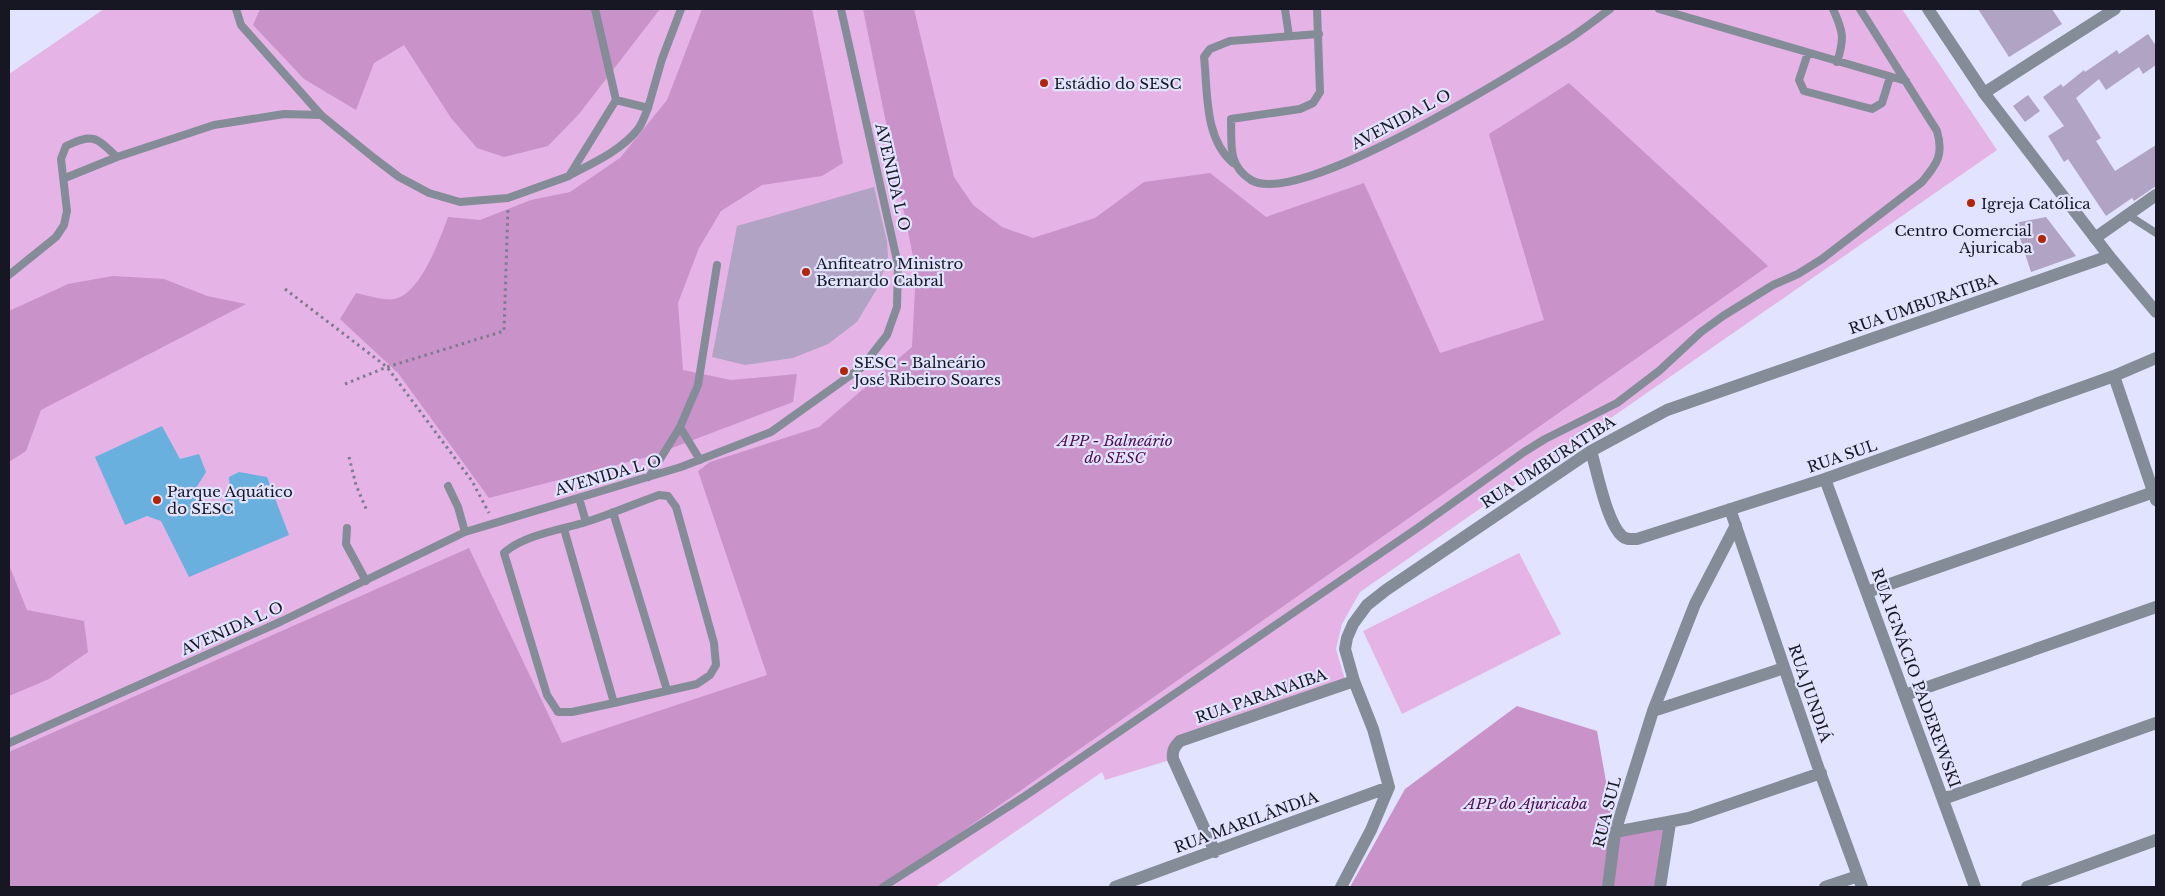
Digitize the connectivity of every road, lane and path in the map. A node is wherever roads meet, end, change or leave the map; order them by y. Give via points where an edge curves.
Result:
1 (236, 9) edge
2 (595, 9) edge
3 (681, 9) edge
4 (841, 9) edge
5 (1285, 9) edge
6 (1317, 9) edge
7 (1610, 9) edge
8 (1659, 9) edge
9 (1833, 9) edge
10 (1860, 9) edge
11 (1928, 9) edge
12 (2115, 9) edge
13 (1319, 34) junction
14 (1289, 36) junction
15 (1808, 53) junction
16 (1837, 62) junction
17 (1890, 77) junction
18 (1906, 81) junction
19 (1984, 93) junction
20 (616, 100) junction
21 (648, 108) junction
22 (321, 115) junction
23 (117, 157) junction
24 (1235, 165) junction
25 (569, 176) junction
26 (65, 178) junction
27 (2156, 195) edge
28 (508, 198) junction
29 (2128, 214) junction
30 (2156, 233) edge
31 (2096, 238) junction
32 (2109, 256) junction
33 (717, 265) dead end
34 (9, 274) edge
35 (285, 289) dead end
36 (2156, 312) edge
37 (2156, 358) edge
38 (387, 367) junction
39 (2114, 376) junction
40 (345, 384) dead end
41 (680, 427) junction
42 (1591, 451) junction
43 (348, 457) dead end
44 (700, 460) junction
45 (649, 477) junction
46 (1825, 479) junction
47 (448, 486) dead end
48 (2155, 496) edge
49 (579, 498) junction
50 (1730, 509) junction
51 (367, 511) dead end
52 (613, 512) junction
53 (494, 522) junction
54 (586, 522) junction
55 (1736, 526) junction
56 (347, 528) dead end
57 (564, 529) junction
58 (465, 532) junction
59 (366, 581) junction
60 (1867, 592) junction
61 (2156, 607) edge
62 (1784, 668) junction
63 (1354, 681) junction
64 (667, 690) junction
65 (1905, 695) junction
66 (614, 703) junction
67 (1653, 710) junction
68 (2156, 723) edge
69 (9, 743) edge
70 (1820, 773) junction
71 (1389, 787) junction
72 (1943, 799) junction
73 (1670, 823) junction
74 (1615, 832) junction
75 (2156, 840) edge
76 (1215, 852) junction
77 (1860, 881) edge
78 (2061, 882) edge
79 (883, 887) edge
80 (1115, 887) edge
81 (1341, 887) edge
82 (1608, 887) edge
83 (1660, 887) edge
84 (1825, 887) edge
85 (1975, 887) edge
86 (2027, 887) edge

1 - 22 lane via 241,25
2 - 20 lane
3 - 21 lane
4 - 44 lane, AVENIDA L O via 898,265 897,306 886,335 862,367 771,432
5 - 14 lane
6 - 13 lane
7 - 24 lane, AVENIDA L O via 1566,41 1413,131 1355,159 1306,178 1269,185 1250,180
8 - 15 lane
9 - 16 lane via 1843,34
10 - 18 lane
11 - 19 street
12 - 19 street
13 - 14 lane
13 - 24 lane via 1320,92 1313,102 1300,109 1231,119 1231,157
14 - 24 lane, AVENIDA L O via 1230,41 1210,49 1204,57 1211,129 1223,155
15 - 16 lane
15 - 17 lane via 1799,80 1804,91 1872,109 1882,103
16 - 17 lane
17 - 18 lane
18 - 79 lane via 1937,131 1941,145 1934,168 1909,193 1822,259 1723,316 1617,403 1524,452 1419,528 1033,791
19 - 31 street
20 - 21 lane
20 - 25 lane
21 - 25 lane via 638,129 622,143
22 - 23 lane via 284,114 214,125
22 - 28 lane via 399,177 429,193 460,202
23 - 26 lane
23 - 26 lane via 101,141 84,137 66,146 61,159
25 - 28 lane
26 - 34 lane via 67,211 64,225 56,237
27 - 29 street
28 - 38 path via 504,330
29 - 30 lane
29 - 31 street
31 - 32 street
32 - 36 street
32 - 42 street, RUA UMBURATIBA via 1667,410
33 - 41 lane via 698,385
35 - 38 path
37 - 39 street, RUA SUL
38 - 40 path
38 - 53 path via 472,482
39 - 46 street, RUA SUL
39 - 48 street
41 - 44 lane
41 - 45 lane
42 - 50 street, RUA SUL via 1607,508 1617,531 1628,540 1650,536
42 - 63 street, RUA UMBURATIBA via 1367,605 1354,624 1344,649
43 - 51 path
44 - 45 lane, AVENIDA L O
45 - 49 lane, AVENIDA L O
46 - 50 street, RUA SUL
46 - 60 street, RUA IGNÁCIO PADEREWSKI
47 - 58 lane
48 - 60 street
49 - 53 lane, AVENIDA L O
49 - 54 lane
50 - 55 street, RUA JUNDIÁ
52 - 54 lane
52 - 64 lane
52 - 64 lane via 659,495 668,496 676,507 714,643 716,665 697,684
53 - 58 lane, AVENIDA L O
54 - 57 lane
55 - 62 street, RUA JUNDIÁ
55 - 67 street, RUA SUL via 1695,604
56 - 59 lane via 346,544
57 - 66 lane
57 - 66 lane via 519,543 504,553 547,696 558,712
58 - 59 lane, AVENIDA L O
59 - 69 lane, AVENIDA L O
60 - 65 street, RUA IGNÁCIO PADEREWSKI
61 - 65 street
62 - 67 street
62 - 70 street, RUA JUNDIÁ
63 - 71 street, RUA UMBURATIBA via 1373,729
63 - 76 street, RUA PARANAIBA via 1180,741 1174,747 1173,759
64 - 66 lane
65 - 72 street, RUA IGNÁCIO PADEREWSKI
67 - 74 street, RUA SUL
68 - 72 street
70 - 73 street
70 - 77 street, RUA JUNDIÁ
71 - 76 street, RUA MARILÂNDIA
71 - 81 street via 1372,830
72 - 85 street, RUA IGNÁCIO PADEREWSKI
73 - 74 street
73 - 83 street
74 - 82 street, RUA SUL
75 - 78 street
76 - 80 street, RUA MARILÂNDIA
77 - 84 street
78 - 86 street

